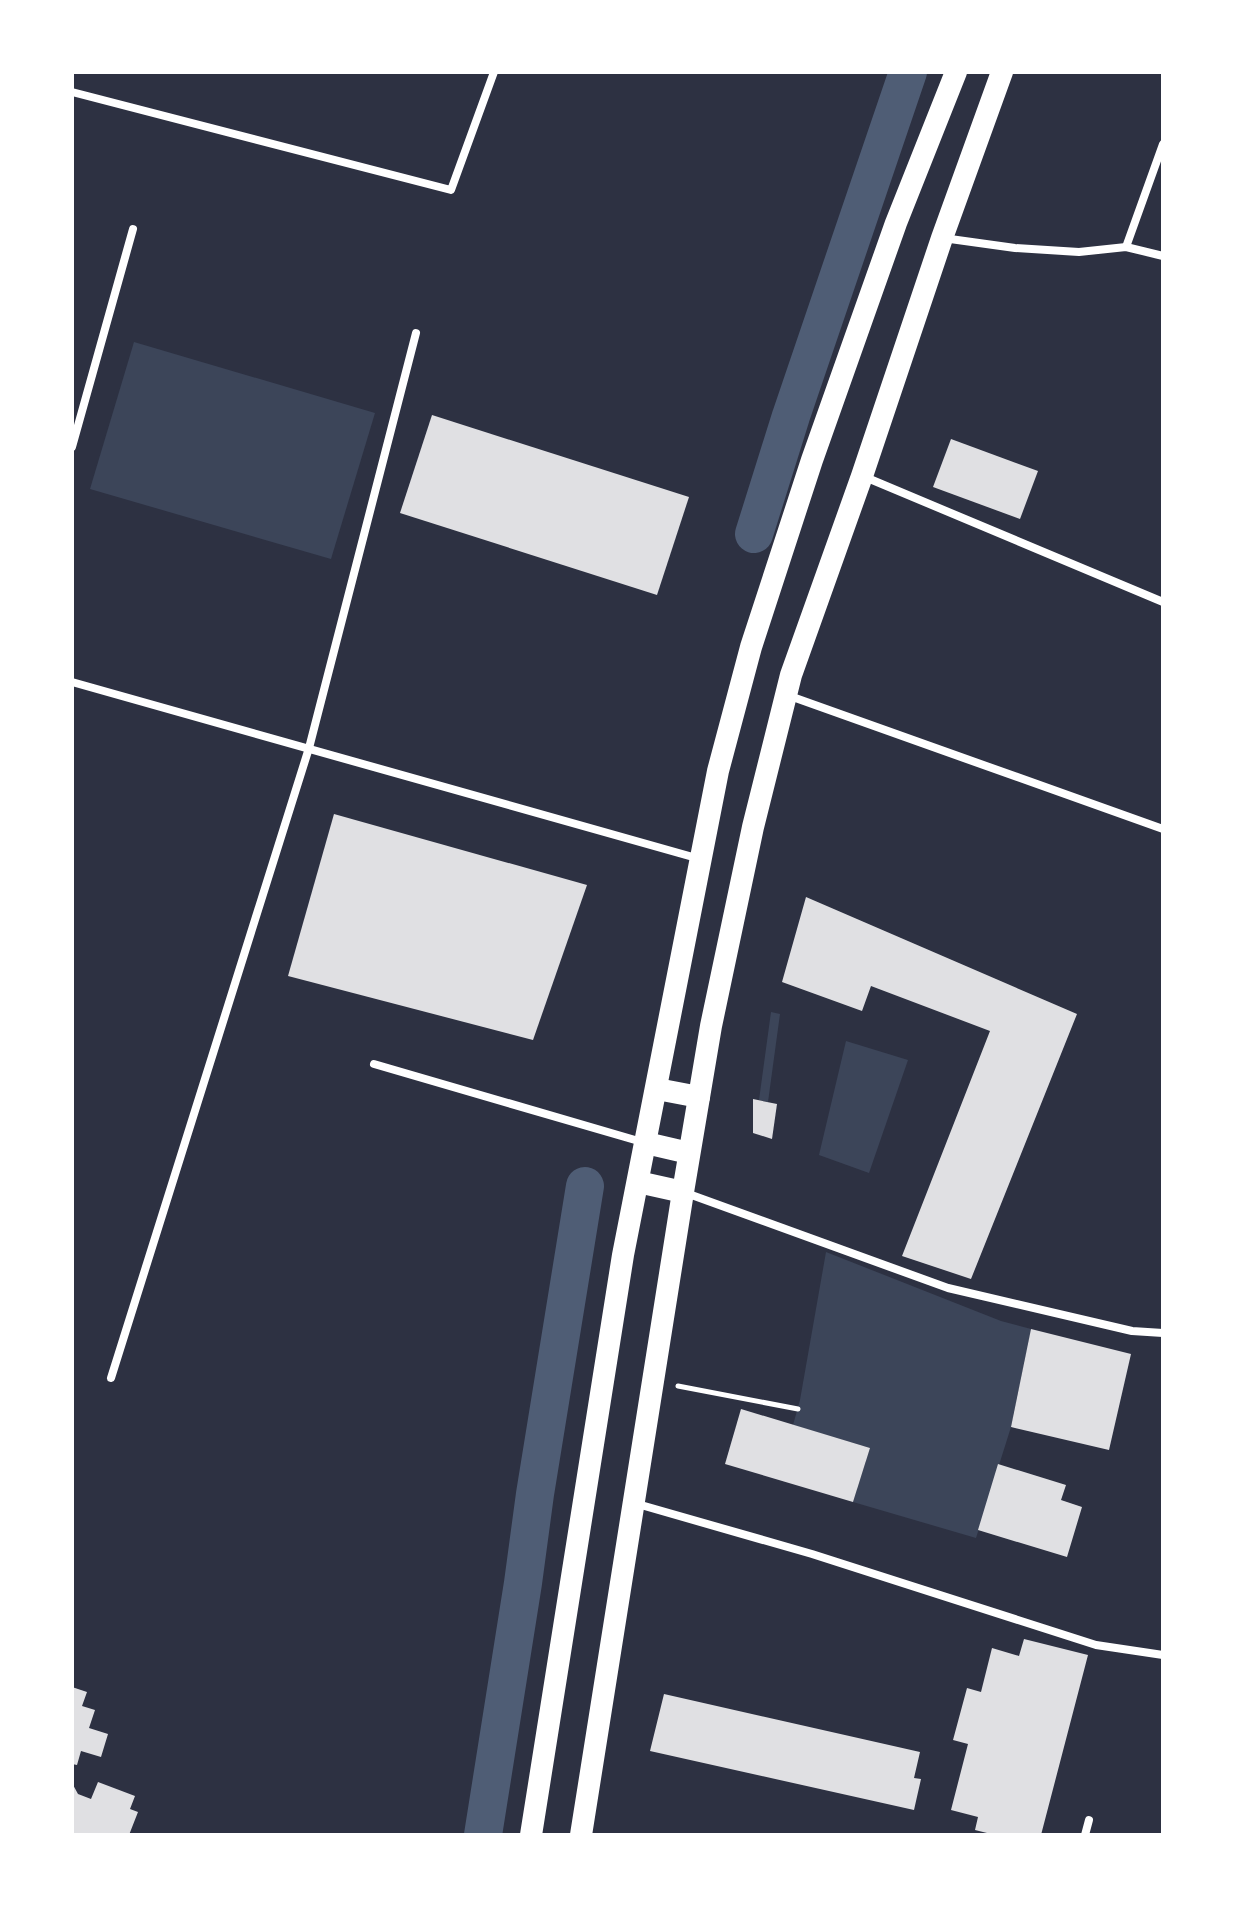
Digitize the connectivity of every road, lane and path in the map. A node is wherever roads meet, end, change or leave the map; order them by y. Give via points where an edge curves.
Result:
1 (494, 72) edge
2 (956, 72) edge
3 (1002, 72) edge
4 (72, 92) edge
5 (1163, 144) edge
6 (133, 229) dead end
7 (942, 238) junction
8 (1126, 247) junction
9 (1163, 256) edge
10 (416, 333) dead end
11 (72, 447) edge
12 (862, 476) junction
13 (1163, 602) edge
14 (72, 682) edge
15 (786, 695) junction
16 (309, 748) junction
17 (1163, 829) edge
18 (701, 859) junction
19 (374, 1064) dead end
20 (657, 1089) junction
21 (699, 1097) junction
22 (646, 1143) junction
23 (689, 1153) junction
24 (638, 1182) junction
25 (683, 1192) junction
26 (1163, 1333) edge
27 (111, 1378) dead end
28 (654, 1381) junction
29 (798, 1409) dead end
30 (634, 1503) junction
31 (1163, 1655) edge
32 (1089, 1820) dead end
33 (531, 1835) edge
34 (581, 1835) edge
35 (1085, 1835) edge

1 - 4 street via 451,190
2 - 18 highway via 896,223 751,647
3 - 7 highway
5 - 8 street
6 - 11 street
7 - 8 street via 1079,252
7 - 12 highway
8 - 9 street
10 - 16 street
12 - 13 street
12 - 15 highway
14 - 16 street
15 - 17 street
15 - 21 highway via 719,983
16 - 18 street
16 - 27 street
18 - 20 highway
19 - 22 street
20 - 21 highway
20 - 22 highway
21 - 23 highway
22 - 23 highway
22 - 24 highway
23 - 25 highway
24 - 25 highway
24 - 33 highway
25 - 26 street via 948,1288 1132,1331
25 - 28 highway
28 - 29 path
28 - 30 highway
30 - 31 street via 1096,1645
30 - 34 highway
32 - 35 street

